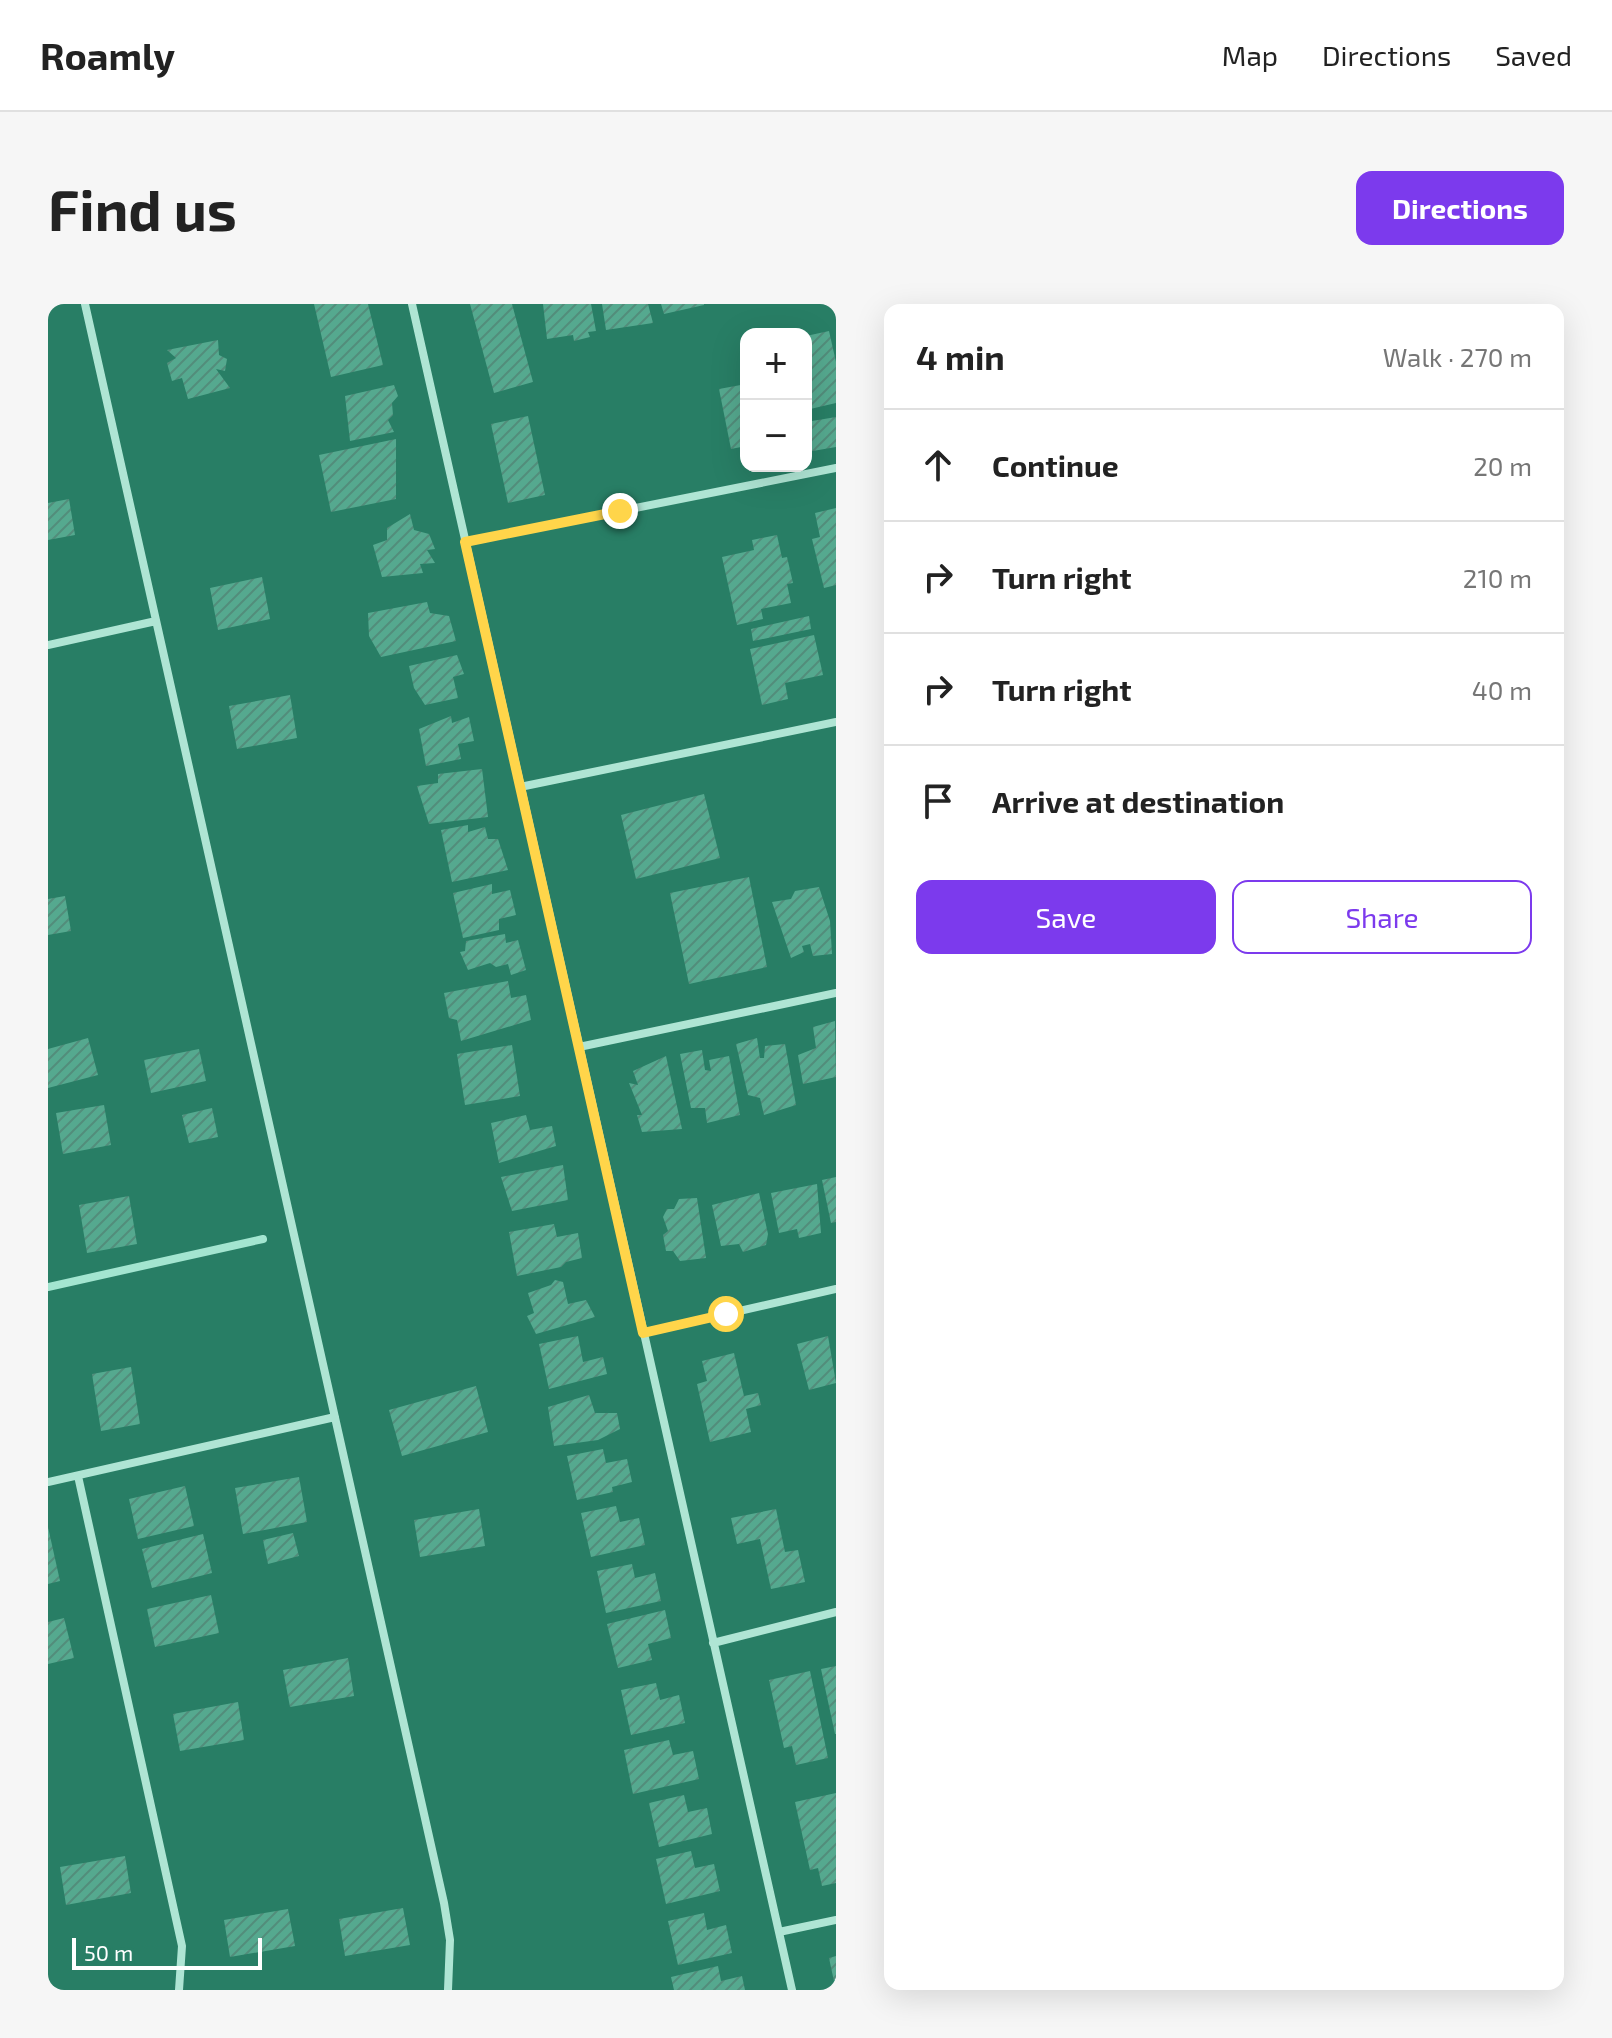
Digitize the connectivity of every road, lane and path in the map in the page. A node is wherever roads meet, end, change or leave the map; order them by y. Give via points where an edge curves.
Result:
1 (85, 304) edge
2 (412, 304) edge
3 (836, 468) edge
4 (465, 542) junction
5 (156, 621) junction
6 (48, 645) edge
7 (836, 722) edge
8 (520, 787) junction
9 (836, 993) edge
10 (579, 1047) junction
11 (836, 1289) edge
12 (643, 1333) junction
13 (335, 1417) junction
14 (78, 1476) junction
15 (48, 1482) edge
16 (836, 1612) edge
17 (713, 1643) junction
18 (836, 1920) edge
19 (779, 1932) junction
20 (179, 1990) edge
21 (448, 1990) edge
22 (792, 1990) edge

1 - 5 street
2 - 4 street
3 - 4 street
4 - 8 street
5 - 6 street
5 - 13 street
7 - 8 street
8 - 10 street
9 - 10 street
10 - 12 street
11 - 12 street
12 - 17 street
13 - 14 street
13 - 21 street via 444,1903 450,1940
14 - 15 street
14 - 20 street via 182,1946
16 - 17 street
17 - 19 street
18 - 19 street
19 - 22 street

